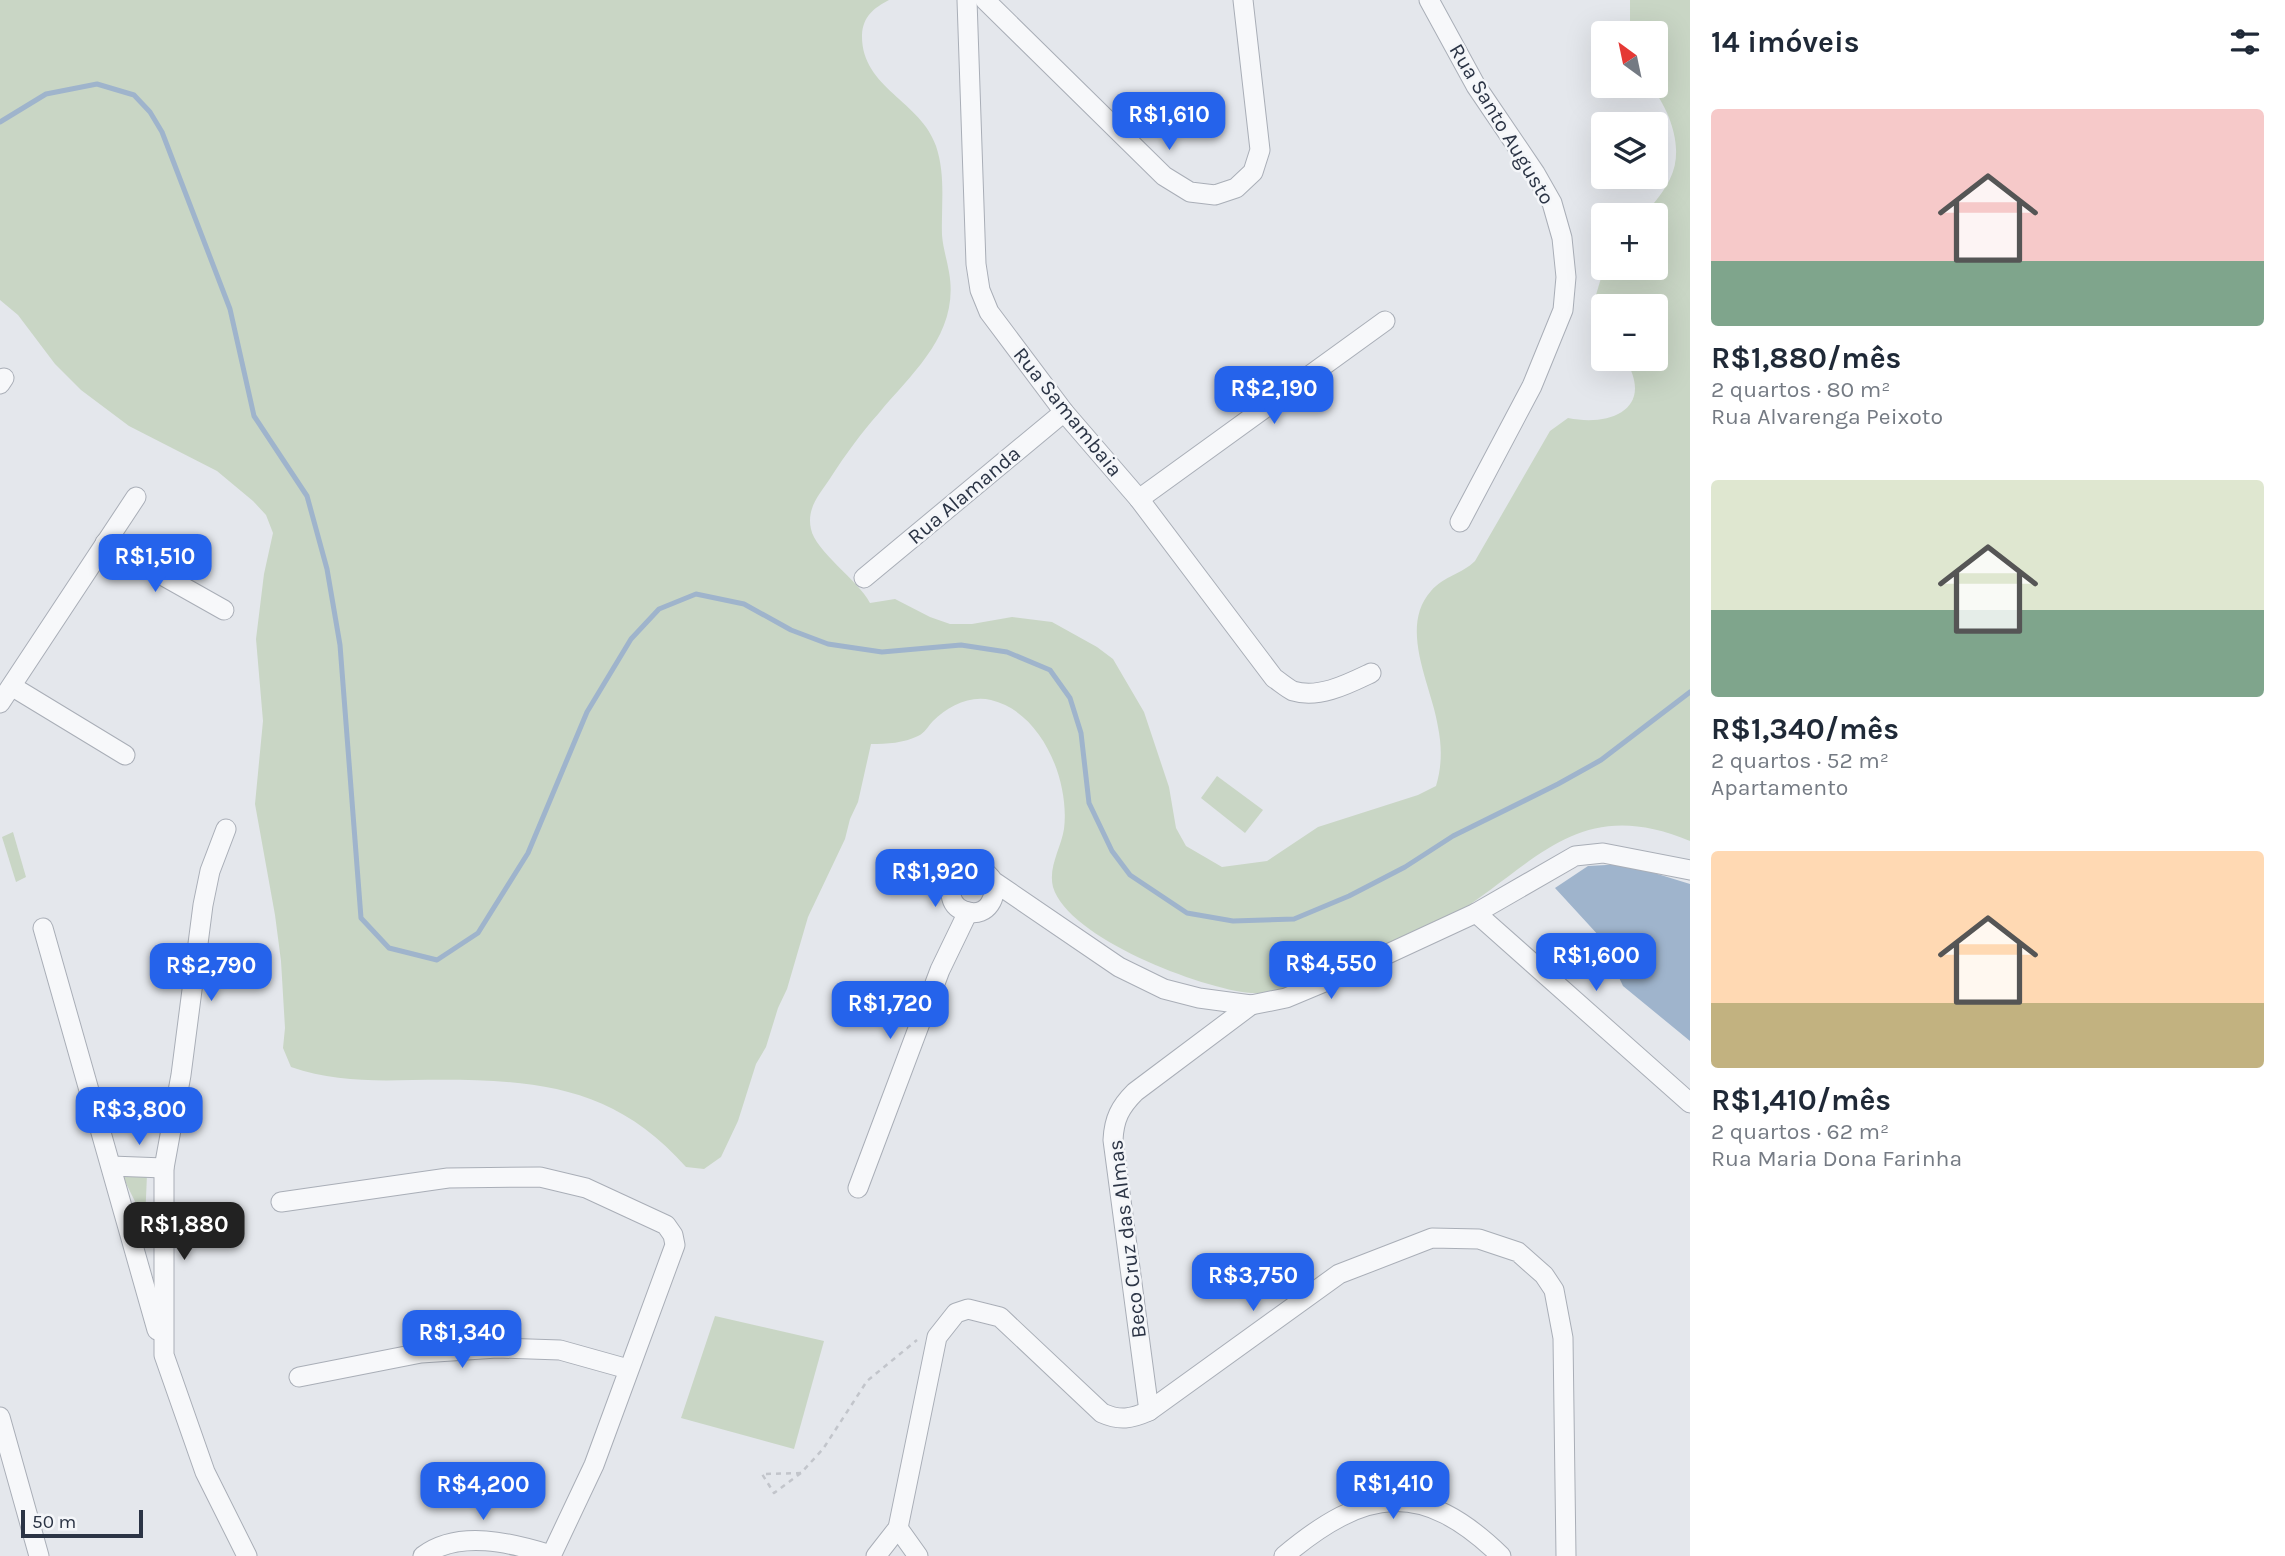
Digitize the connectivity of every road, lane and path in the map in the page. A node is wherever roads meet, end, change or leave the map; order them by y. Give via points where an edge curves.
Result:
1 (967, 0) edge
2 (985, 0) edge
3 (1243, 0) edge
4 (1429, 0) edge
5 (1385, 321) dead end
6 (1064, 412) junction
7 (136, 497) dead end
8 (1139, 499) junction
9 (1461, 522) dead end
10 (105, 543) junction
11 (864, 578) dead end
12 (224, 610) dead end
13 (1371, 673) dead end
14 (13, 687) junction
15 (0, 704) edge
16 (125, 755) dead end
17 (226, 829) dead end
18 (1690, 870) edge
19 (993, 881) junction
20 (968, 912) junction
21 (1476, 913) junction
22 (43, 928) dead end
23 (1251, 1005) junction
24 (1690, 1104) edge
25 (111, 1166) junction
26 (164, 1168) junction
27 (858, 1188) dead end
28 (281, 1202) dead end
29 (131, 1230) junction
30 (164, 1232) junction
31 (937, 1337) junction
32 (164, 1355) junction
33 (628, 1369) junction
34 (299, 1377) dead end
35 (1149, 1411) junction
36 (0, 1417) edge
37 (801, 1473) junction
38 (898, 1528) junction
39 (1291, 1553) edge
40 (39, 1556) edge
41 (247, 1556) edge
42 (423, 1556) edge
43 (551, 1556) edge
44 (876, 1556) edge
45 (918, 1556) edge
46 (1501, 1556) edge
47 (1566, 1556) edge

1 - 6 street, Rua Samambaia via 979,290 989,312
2 - 3 street via 1164,176 1190,192 1214,195 1236,188 1253,172 1260,150
4 - 9 street, Rua Santo Augusto via 1476,86 1552,203 1566,278 1563,310 1532,386
5 - 8 street
6 - 8 street, Rua Samambaia
6 - 11 street, Rua Alamanda
7 - 10 street
8 - 13 street, Rua Samambaia via 1274,678 1293,691 1314,693 1343,687
10 - 12 street
10 - 14 street
14 - 15 street
14 - 16 street
17 - 26 street via 202,905
18 - 21 street via 1603,853 1575,856
19 - 20 street via 992,901 982,911
19 - 20 street via 977,869 956,876 952,897
19 - 23 street via 1119,967 1164,989
20 - 27 street via 935,982
21 - 23 street via 1286,998
21 - 24 street
22 - 25 street
23 - 35 street, Beco Cruz das Almas via 1135,1092 1121,1106 1114,1124
25 - 26 street
25 - 29 street
26 - 30 street
28 - 33 street via 448,1178 540,1177 586,1188 666,1225 675,1245
29 - 30 street
29 - 32 street
30 - 32 street
31 - 35 street via 956,1313 968,1310 1000,1317 1102,1413 1118,1420
31 - 37 path via 921,1338 867,1381 823,1449
31 - 38 street
32 - 41 street via 205,1472
33 - 34 street via 560,1350 497,1348 421,1353
33 - 43 street via 594,1465
35 - 47 street via 1339,1274 1432,1238 1479,1239 1518,1252 1554,1290 1563,1338
36 - 40 street
37 - 37 path via 774,1493 762,1474 788,1474
38 - 44 street
38 - 45 street
39 - 46 street via 1340,1516 1379,1501 1409,1501 1442,1511 1476,1532
42 - 43 street via 454,1541 513,1543

